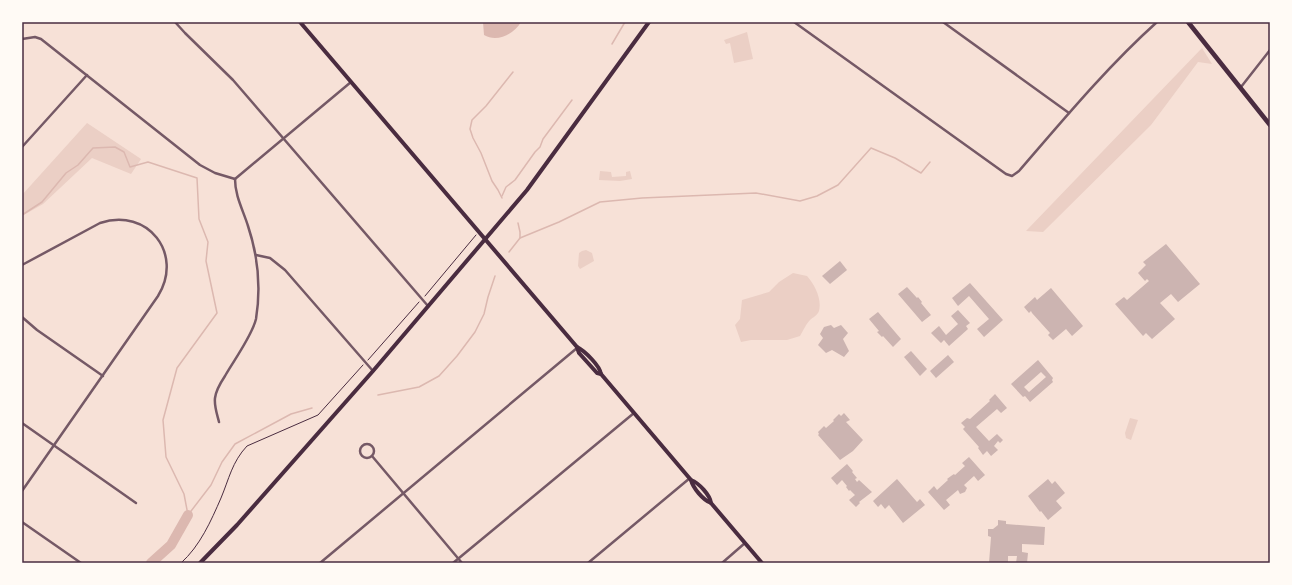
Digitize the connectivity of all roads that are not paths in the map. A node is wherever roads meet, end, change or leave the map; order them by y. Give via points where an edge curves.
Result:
1 (176, 22) edge
2 (300, 22) edge
3 (650, 22) edge
4 (794, 22) edge
5 (943, 22) edge
6 (1157, 22) edge
7 (1188, 22) edge
8 (22, 39) edge
9 (1270, 50) edge
10 (87, 76) junction
11 (351, 82) junction
12 (1241, 87) junction
13 (1069, 113) junction
14 (1270, 125) edge
15 (284, 139) junction
16 (22, 146) edge
17 (235, 179) junction
18 (485, 240) junction
19 (256, 255) junction
20 (22, 265) edge
21 (428, 306) junction
22 (22, 317) edge
23 (577, 347) junction
24 (373, 371) junction
25 (103, 376) junction
26 (634, 413) junction
27 (220, 422) dead end
28 (22, 423) edge
29 (53, 445) junction
30 (372, 456) junction
31 (690, 479) junction
32 (22, 491) edge
33 (404, 493) junction
34 (136, 503) dead end
35 (22, 522) edge
36 (745, 543) junction
37 (458, 558) junction
38 (81, 563) edge
39 (200, 563) edge
40 (320, 563) edge
41 (453, 563) edge
42 (462, 563) edge
43 (588, 563) edge
44 (722, 563) edge
45 (762, 563) edge

1 - 15 street via 233,80
2 - 11 main road
3 - 18 main road via 527,190
4 - 13 street via 1012,176
5 - 13 street
6 - 13 street via 1130,46
7 - 12 highway
8 - 10 street via 41,39
9 - 12 street
10 - 16 street
10 - 17 street via 200,164 215,173
11 - 15 street
11 - 18 main road
12 - 14 highway
15 - 17 street
15 - 21 street
17 - 19 street via 236,196
18 - 21 main road
18 - 23 main road
19 - 24 street via 270,258 285,270
19 - 27 street via 258,291 255,321 216,393
20 - 25 street via 110,220 137,223 147,228 158,240 167,263 163,288
21 - 24 main road
22 - 25 street
23 - 26 main road via 583,350
23 - 33 street
24 - 39 main road via 228,536
25 - 29 street
26 - 31 main road
26 - 37 street
28 - 29 street
29 - 32 street
29 - 34 street
30 - 30 street via 372,446 362,446 360,450 363,456
30 - 33 street
31 - 36 main road via 696,481
31 - 43 street
33 - 37 street
33 - 40 street
35 - 38 street
36 - 44 street
36 - 45 main road
37 - 41 street
37 - 42 street

